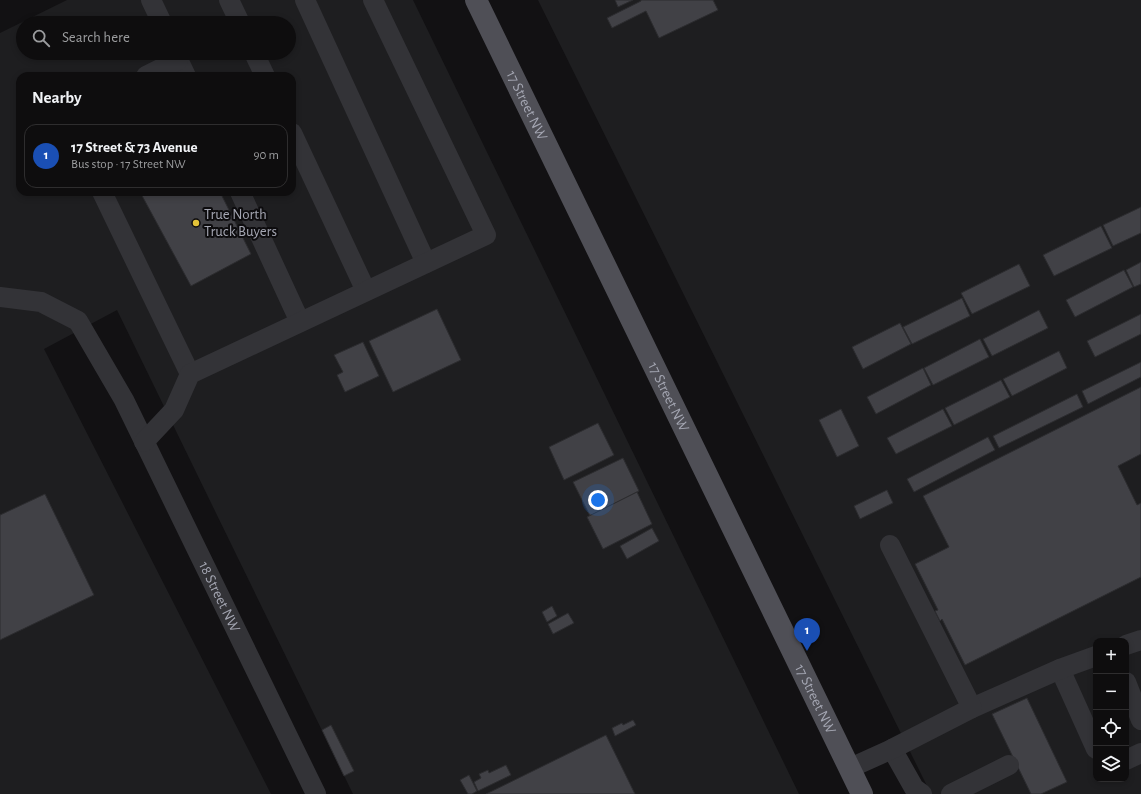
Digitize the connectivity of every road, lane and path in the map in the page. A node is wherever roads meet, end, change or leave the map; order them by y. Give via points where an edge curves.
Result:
1 (151, 0) edge
2 (229, 0) edge
3 (305, 0) edge
4 (373, 0) edge
5 (476, 0) edge
6 (159, 16) edge
7 (237, 16) edge
8 (257, 60) edge
9 (180, 63) edge
10 (156, 72) edge
11 (263, 72) edge
12 (296, 142) edge
13 (104, 196) edge
14 (242, 196) edge
15 (426, 263) junction
16 (366, 291) junction
17 (0, 298) edge
18 (300, 322) junction
19 (190, 374) junction
20 (144, 442) junction
21 (890, 544) dead end
22 (1141, 640) edge
23 (1129, 644) edge
24 (1093, 657) edge
25 (1060, 669) junction
26 (1129, 690) edge
27 (972, 708) junction
28 (1141, 720) edge
29 (1095, 746) edge
30 (892, 749) junction
31 (1141, 753) edge
32 (1129, 759) edge
33 (1009, 764) dead end
34 (850, 768) junction
35 (316, 794) edge
36 (862, 794) edge
37 (922, 794) edge
38 (951, 794) edge

1 - 6 street
2 - 7 street
3 - 15 street
4 - 15 street via 486,235
5 - 34 main road, 17 Street NW
8 - 11 street
9 - 10 street
12 - 16 street
13 - 19 street
14 - 18 street
15 - 16 street
16 - 18 street
17 - 20 street, 18 Street NW via 41,302 78,321 124,400
18 - 19 street
19 - 20 street via 174,410
20 - 35 street, 18 Street NW
21 - 27 street
22 - 23 street
24 - 25 street
25 - 27 street
25 - 29 street
26 - 28 street
27 - 30 street
30 - 34 street
30 - 37 street via 914,788
31 - 32 street
33 - 38 street
34 - 36 main road, 17 Street NW

